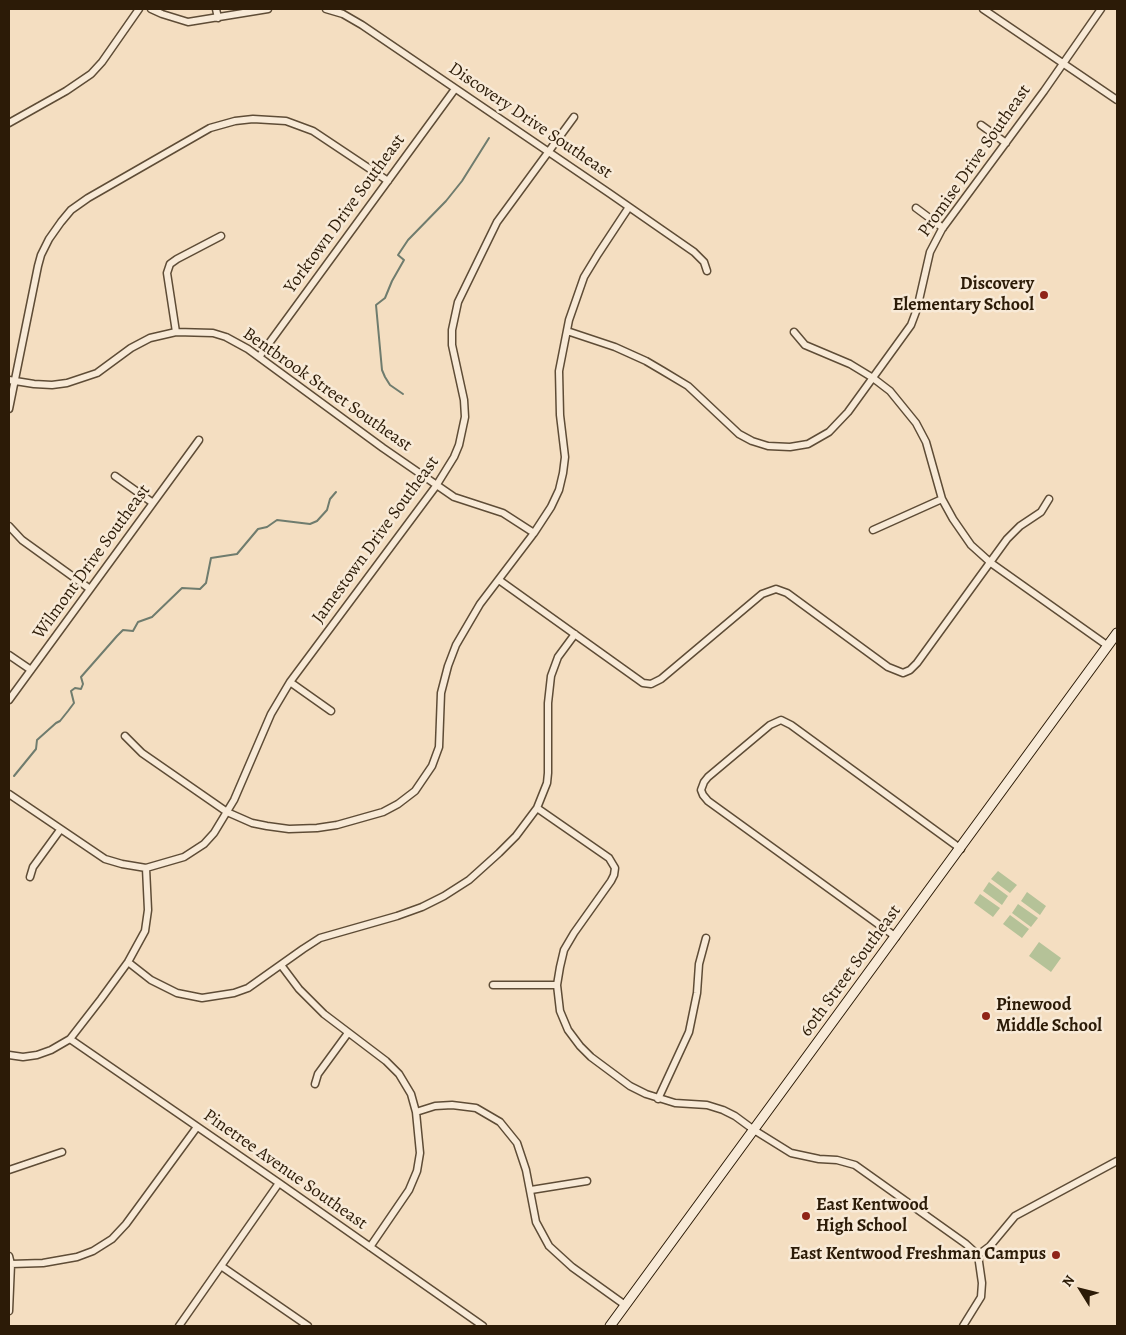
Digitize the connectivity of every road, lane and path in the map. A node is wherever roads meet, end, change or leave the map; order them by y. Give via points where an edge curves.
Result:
1 (139, 9) edge
2 (152, 9) edge
3 (216, 9) edge
4 (268, 9) edge
5 (326, 9) edge
6 (983, 9) edge
7 (1101, 9) edge
8 (218, 18) junction
9 (1063, 64) junction
10 (455, 89) junction
11 (1117, 100) edge
12 (574, 117) dead end
13 (9, 123) edge
14 (981, 125) dead end
15 (1006, 143) junction
16 (548, 152) junction
17 (388, 181) junction
18 (629, 208) junction
19 (916, 208) dead end
20 (943, 228) junction
21 (221, 236) dead end
22 (707, 271) dead end
23 (567, 331) junction
24 (176, 332) junction
25 (794, 332) dead end
26 (259, 357) junction
27 (873, 378) junction
28 (12, 380) edge
29 (9, 409) edge
30 (199, 440) dead end
31 (115, 476) dead end
32 (436, 486) junction
33 (942, 499) junction
34 (1049, 499) dead end
35 (153, 503) junction
36 (9, 526) edge
37 (873, 530) dead end
38 (534, 533) junction
39 (991, 563) junction
40 (499, 580) junction
41 (90, 589) junction
42 (1117, 633) edge
43 (575, 634) junction
44 (1108, 646) junction
45 (9, 655) edge
46 (31, 670) junction
47 (290, 682) junction
48 (9, 700) edge
49 (331, 711) dead end
50 (125, 736) dead end
51 (9, 794) edge
52 (537, 808) junction
53 (227, 812) junction
54 (60, 830) junction
55 (960, 849) junction
56 (146, 868) junction
57 (30, 877) dead end
58 (896, 937) junction
59 (706, 938) dead end
60 (128, 962) junction
61 (281, 965) junction
62 (492, 985) dead end
63 (557, 985) junction
64 (348, 1033) junction
65 (70, 1039) junction
66 (9, 1055) edge
67 (315, 1084) dead end
68 (658, 1099) junction
69 (416, 1112) junction
70 (197, 1127) junction
71 (754, 1130) junction
72 (62, 1152) dead end
73 (1115, 1163) edge
74 (9, 1170) edge
75 (1117, 1170) edge
76 (587, 1181) dead end
77 (279, 1182) junction
78 (531, 1190) junction
79 (370, 1248) junction
80 (978, 1255) junction
81 (9, 1256) edge
82 (11, 1264) junction
83 (222, 1266) junction
84 (626, 1305) junction
85 (9, 1311) edge
86 (179, 1326) edge
87 (308, 1326) edge
88 (483, 1326) edge
89 (610, 1326) edge
90 (962, 1326) edge

1 - 13 street via 91,74
2 - 8 street via 188,22
3 - 8 street
4 - 8 street
5 - 10 street, Discovery Drive Southeast via 362,25
6 - 9 street
7 - 9 street, Promise Drive Southeast
9 - 11 street
9 - 15 street, Promise Drive Southeast
10 - 16 street, Discovery Drive Southeast
10 - 17 street, Yorktown Drive Southeast
12 - 16 street, Jamestown Drive Southeast
14 - 15 street
15 - 20 street, Promise Drive Southeast
16 - 18 street, Discovery Drive Southeast
16 - 32 street, Jamestown Drive Southeast via 497,222 458,302 452,345 464,400 464,421 454,457
17 - 26 street, Yorktown Drive Southeast
17 - 28 street via 313,131 286,121 238,120 203,132 88,198 61,222 38,266
18 - 22 street, Discovery Drive Southeast via 694,252 704,262
18 - 23 street via 584,277
19 - 20 street
20 - 27 street, Promise Drive Southeast via 930,252 911,325
21 - 24 street via 170,264 167,273
23 - 27 street, Promise Drive Southeast via 615,347 658,367 688,386 739,434 768,446 808,444 829,432
23 - 38 street via 559,379 564,466 559,490
24 - 26 street, Bentbrook Street Southeast via 204,332 226,337
24 - 28 street, Bentbrook Street Southeast via 138,343 83,379 52,385
25 - 27 street via 806,345
26 - 32 street, Bentbrook Street Southeast
27 - 33 street via 890,391 916,423 926,442
28 - 29 street
30 - 35 street, Wilmont Drive Southeast
31 - 35 street
32 - 38 street, Bentbrook Street Southeast via 454,497 503,513
32 - 47 street, Jamestown Drive Southeast
33 - 37 street
33 - 39 street via 966,538
34 - 39 street via 1041,512 1013,532
35 - 41 street, Wilmont Drive Southeast
36 - 41 street via 22,540
38 - 40 street
39 - 43 street via 917,663 903,673 888,667 776,589 762,594 651,684 643,683
39 - 44 street
40 - 43 street
40 - 53 street via 470,619 451,659 441,693 439,747 422,783 410,796 383,812 316,828 275,828 252,823
41 - 46 street, Wilmont Drive Southeast
42 - 44 main road, 60th Street Southeast
43 - 52 street via 558,657 551,676 548,773
44 - 55 main road, 60th Street Southeast
45 - 46 street
46 - 48 street, Wilmont Drive Southeast
47 - 49 street
47 - 53 street, Jamestown Drive Southeast via 271,714
50 - 53 street via 142,752
51 - 54 street
52 - 61 street via 499,853 469,880 444,896 397,916 320,938
52 - 63 street via 608,858 615,868 611,881 564,950
53 - 56 street, Jamestown Drive Southeast via 214,833 196,850 184,857
54 - 56 street via 105,858
54 - 57 street via 33,867
55 - 58 main road, 60th Street Southeast
55 - 58 street via 781,720 770,725 708,777 701,790 708,800
56 - 60 street via 148,910 145,931
58 - 71 main road, 60th Street Southeast
59 - 68 street via 689,1032
60 - 61 street via 165,988 201,998 248,988
60 - 65 street
61 - 64 street via 299,989
62 - 63 street
63 - 68 street via 560,1011 580,1046 630,1086
64 - 67 street via 318,1074
64 - 69 street via 384,1058 399,1074 411,1094
65 - 66 street via 37,1055
65 - 70 street, Pinetree Avenue Southeast
68 - 71 street via 707,1105 735,1116
69 - 78 street via 452,1105 476,1108 500,1122 517,1143
69 - 79 street via 420,1153 417,1171 409,1190
70 - 77 street, Pinetree Avenue Southeast
70 - 82 street via 112,1239 77,1257
71 - 80 street via 791,1153 855,1165
71 - 84 main road, 60th Street Southeast
72 - 74 street
73 - 75 street
73 - 80 street via 1015,1216 990,1246
76 - 78 street
77 - 79 street, Pinetree Avenue Southeast
77 - 83 street
78 - 84 street via 536,1222 549,1246 572,1267
79 - 88 street, Pinetree Avenue Southeast
80 - 90 street via 981,1297
81 - 82 street
82 - 85 street
83 - 86 street
83 - 87 street
84 - 89 main road, 60th Street Southeast

